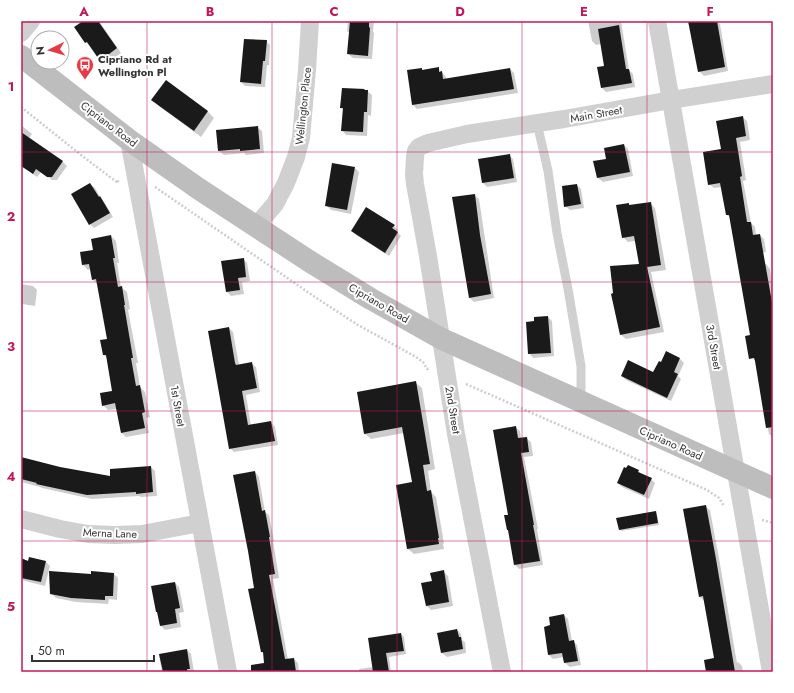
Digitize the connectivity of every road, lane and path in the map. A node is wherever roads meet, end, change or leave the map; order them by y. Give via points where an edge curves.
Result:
1 (31, 21) edge
2 (310, 21) edge
3 (657, 21) edge
4 (21, 33) edge
5 (21, 56) edge
6 (773, 84) edge
7 (671, 100) junction
8 (537, 123) junction
9 (129, 140) junction
10 (419, 147) joint
11 (256, 226) junction
12 (442, 339) junction
13 (581, 402) junction
14 (736, 472) junction
15 (773, 488) edge
16 (21, 519) edge
17 (200, 523) junction
18 (228, 672) edge
19 (502, 672) edge
20 (771, 672) edge

1 - 4 street
2 - 11 street, Wellington Place via 301,138 296,157 275,204
3 - 7 street, 3rd Street
5 - 9 street, Cipriano Road
6 - 7 street, Main Street
7 - 8 street, Main Street
7 - 14 street, 3rd Street
8 - 10 street, Main Street via 468,134
8 - 13 lane via 548,171 581,366
9 - 11 street, Cipriano Road
9 - 17 street, 1st Street
10 - 12 street, 2nd Street via 415,157 415,184
11 - 12 street, Cipriano Road via 309,262
12 - 13 street, Cipriano Road
12 - 19 street, 2nd Street via 456,434
13 - 14 street, Cipriano Road
14 - 15 street, Cipriano Road
14 - 20 street, 3rd Street
16 - 17 street, Merna Lane via 88,534 114,535 142,534
17 - 18 street, 1st Street

